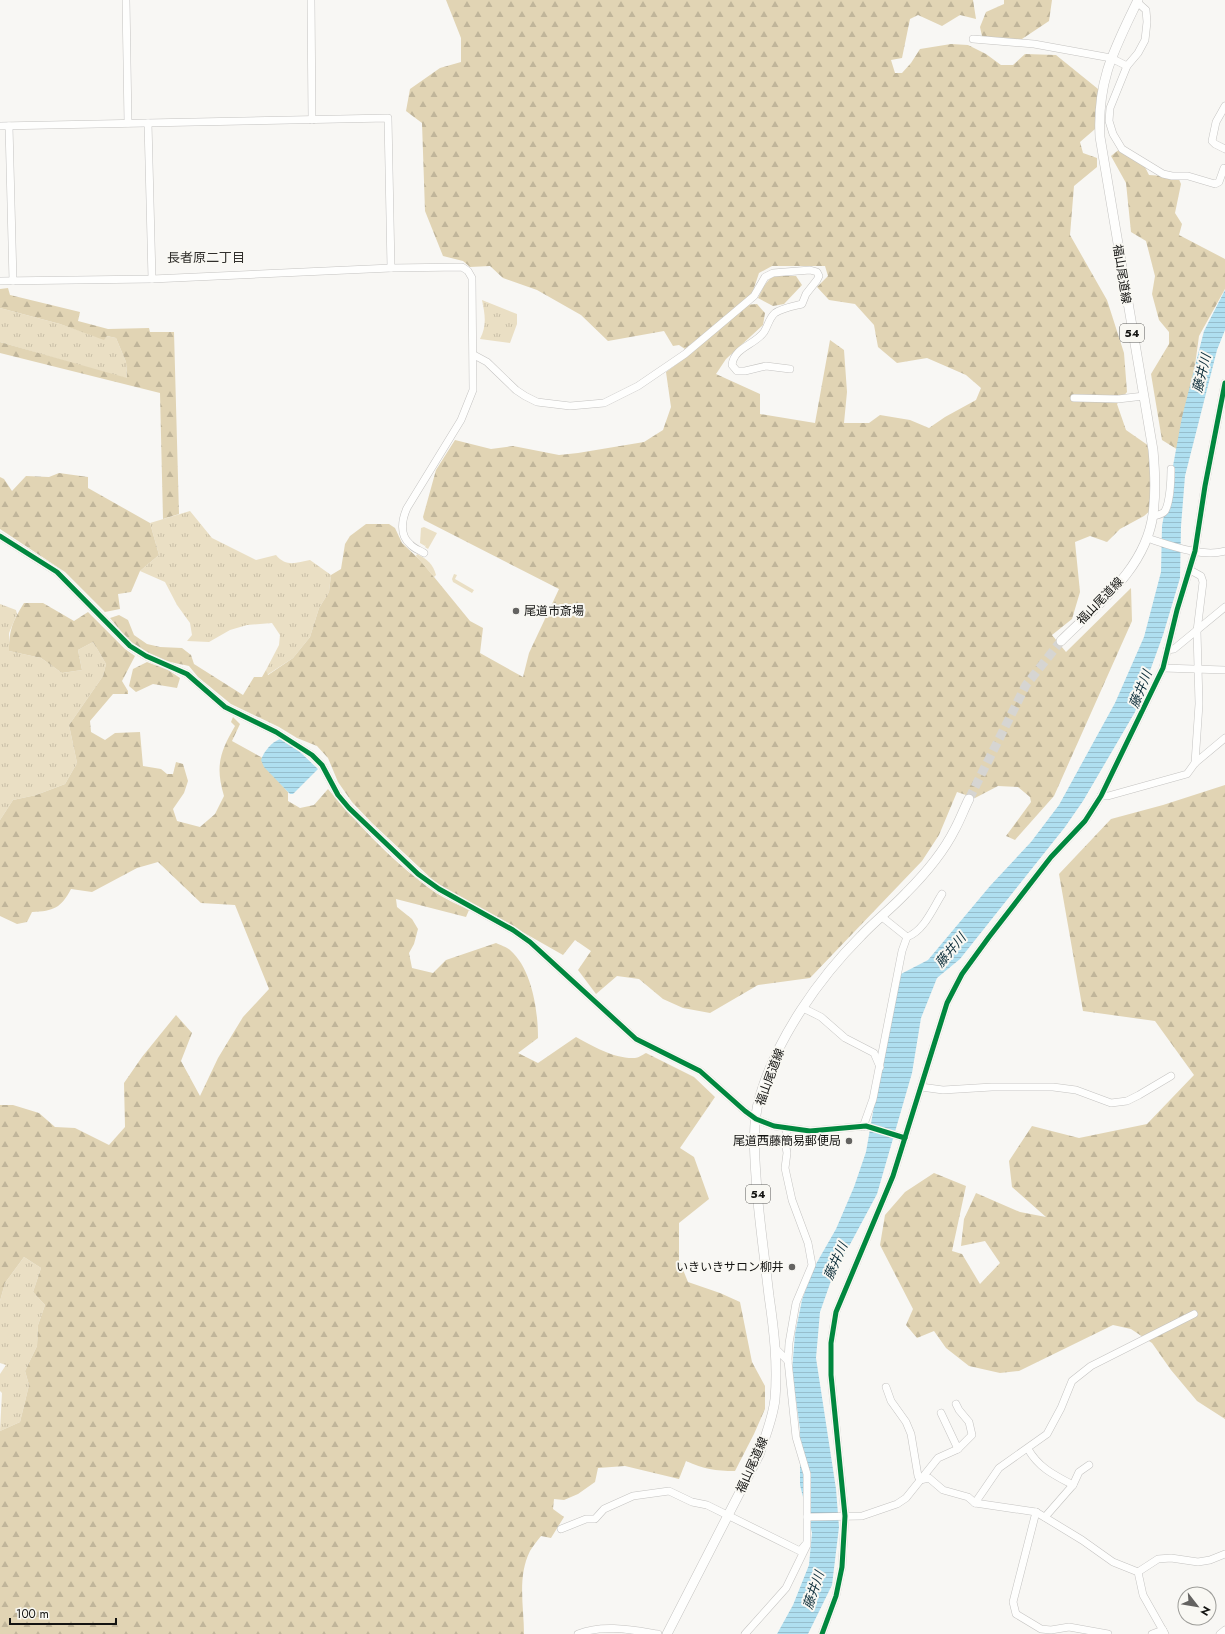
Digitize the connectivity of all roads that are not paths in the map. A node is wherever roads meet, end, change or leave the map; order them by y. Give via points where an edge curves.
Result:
1 (126, 0) edge
2 (311, 0) edge
3 (1138, 1) edge
4 (973, 39) dead end
5 (1111, 58) junction
6 (1127, 66) junction
7 (1225, 106) edge
8 (312, 120) junction
9 (148, 123) junction
10 (128, 124) junction
11 (0, 126) edge
12 (10, 126) junction
13 (1225, 149) edge
14 (1225, 166) edge
15 (391, 268) junction
16 (152, 279) junction
17 (0, 281) edge
18 (13, 281) junction
19 (474, 355) junction
20 (790, 369) dead end
21 (1225, 383) edge
22 (1144, 396) junction
23 (1074, 398) dead end
24 (1171, 469) dead end
25 (1153, 516) junction
26 (0, 536) edge
27 (1147, 538) junction
28 (1195, 551) junction
29 (1225, 551) edge
30 (424, 552) dead end
31 (1190, 570) junction
32 (1225, 607) edge
33 (1197, 631) junction
34 (1061, 641) tunnel mouth
35 (1167, 650) junction
36 (1162, 668) junction
37 (1197, 669) junction
38 (1225, 670) edge
39 (1225, 738) edge
40 (1195, 763) junction
41 (1101, 796) junction
42 (969, 799) tunnel mouth
43 (942, 894) dead end
44 (882, 916) junction
45 (907, 937) junction
46 (804, 1008) junction
47 (880, 1067) junction
48 (1171, 1076) dead end
49 (921, 1087) junction
50 (756, 1119) junction
51 (866, 1127) junction
52 (787, 1129) junction
53 (905, 1138) junction
54 (1194, 1314) dead end
55 (776, 1349) junction
56 (788, 1361) junction
57 (886, 1387) dead end
58 (956, 1404) dead end
59 (941, 1413) dead end
60 (1028, 1449) junction
61 (958, 1450) junction
62 (1089, 1465) dead end
63 (920, 1480) junction
64 (1073, 1485) junction
65 (975, 1502) junction
66 (1036, 1512) junction
67 (728, 1515) junction
68 (845, 1516) junction
69 (807, 1517) junction
70 (1045, 1517) junction
71 (561, 1529) dead end
72 (807, 1545) junction
73 (1225, 1554) edge
74 (1138, 1572) junction
75 (1225, 1630) edge
76 (1164, 1632) edge
77 (578, 1634) edge
78 (658, 1634) edge
79 (667, 1634) edge
80 (745, 1634) edge
81 (822, 1634) edge
82 (1108, 1634) edge
83 (1152, 1634) edge
84 (1220, 1634) edge

1 - 10 street
2 - 8 street
3 - 5 main road, 福山尾道線 / 54
3 - 6 street via 1146,10 1145,40
4 - 5 street via 1034,44
5 - 6 street
5 - 22 main road, 福山尾道線 / 54 via 1100,98 1100,137
6 - 14 street via 1110,108 1109,121 1122,149 1163,174 1188,176 1215,184 1219,182
7 - 13 street via 1216,122 1212,141
8 - 9 street
8 - 15 street via 388,118
9 - 10 street
9 - 16 street
10 - 12 street
11 - 12 street
12 - 18 street
15 - 16 street
15 - 19 street via 468,270 472,278
16 - 18 street
17 - 18 street
19 - 20 street via 487,362 516,390 537,402 570,406 604,402 638,386 685,354 754,296 765,277 772,273 810,270 817,272 819,276 802,304 776,312 763,333 733,358 732,365 738,371 766,366
19 - 30 street via 473,390 463,415 402,518 404,534 409,544
21 - 28 street
22 - 23 street via 1118,399
22 - 25 main road, 福山尾道線 / 54 via 1156,486
24 - 25 street via 1171,483 1164,511
25 - 27 main road, 福山尾道線 / 54
26 - 50 street via 57,572 130,646 187,674 225,707 276,732 312,755 322,765 338,795 349,808 418,874 438,889 530,942 636,1039 700,1071
27 - 28 street
27 - 34 main road, 福山尾道線 / 54 via 1138,558 1118,584
28 - 29 street
28 - 31 street
31 - 33 street via 1201,576 1203,582
31 - 35 street
32 - 33 street
33 - 35 street via 1174,649
33 - 37 street
35 - 36 street
36 - 37 street
36 - 41 street
37 - 38 street
37 - 40 street via 1200,704
39 - 40 street
40 - 41 street via 1187,774
41 - 49 street via 1085,821 1051,857 962,974 947,1003
42 - 44 main road, 福山尾道線 / 54 via 955,830 929,868
43 - 45 street via 921,927
44 - 45 street
44 - 46 main road, 福山尾道線 / 54 via 831,969
45 - 47 street via 902,951
46 - 47 street via 821,1017 845,1038 874,1053
46 - 50 main road, 福山尾道線 / 54 via 770,1067
47 - 51 street
48 - 49 street via 1127,1101 1111,1103 1076,1090 1053,1087 943,1090
49 - 53 street
50 - 52 street
50 - 55 main road, 福山尾道線 / 54 via 754,1153 759,1214
51 - 52 street via 810,1131
51 - 53 street
52 - 56 street via 785,1168 812,1264 796,1303
53 - 68 street via 893,1176 836,1312 831,1343 831,1375
54 - 60 street via 1091,1366 1072,1381 1061,1408 1046,1434
55 - 56 street
55 - 67 main road, 福山尾道線 / 54 via 775,1400 769,1428 759,1455
56 - 69 street via 796,1437 807,1474
57 - 63 street via 891,1401 911,1434
58 - 61 street via 969,1422 972,1435
59 - 61 street
60 - 64 street via 1035,1461 1055,1476
60 - 65 street via 999,1468
61 - 63 street via 938,1458
62 - 64 street via 1079,1472
63 - 65 street via 929,1478 943,1490 968,1497
63 - 68 street via 906,1498 897,1504 862,1516
64 - 70 street
65 - 66 street
66 - 70 street
66 - 82 street via 1013,1602 1016,1614 1041,1629 1069,1627
67 - 71 street via 669,1491 634,1496 604,1509 595,1519 586,1519
67 - 72 street via 800,1551
67 - 79 main road, 福山尾道線 / 54
68 - 69 street
68 - 81 street via 842,1567 836,1596
69 - 72 street
70 - 74 street via 1113,1562
72 - 80 street via 786,1588
73 - 74 street via 1198,1562 1158,1559
74 - 76 street via 1143,1595
75 - 84 street
76 - 83 street
77 - 78 street via 602,1629 628,1629

